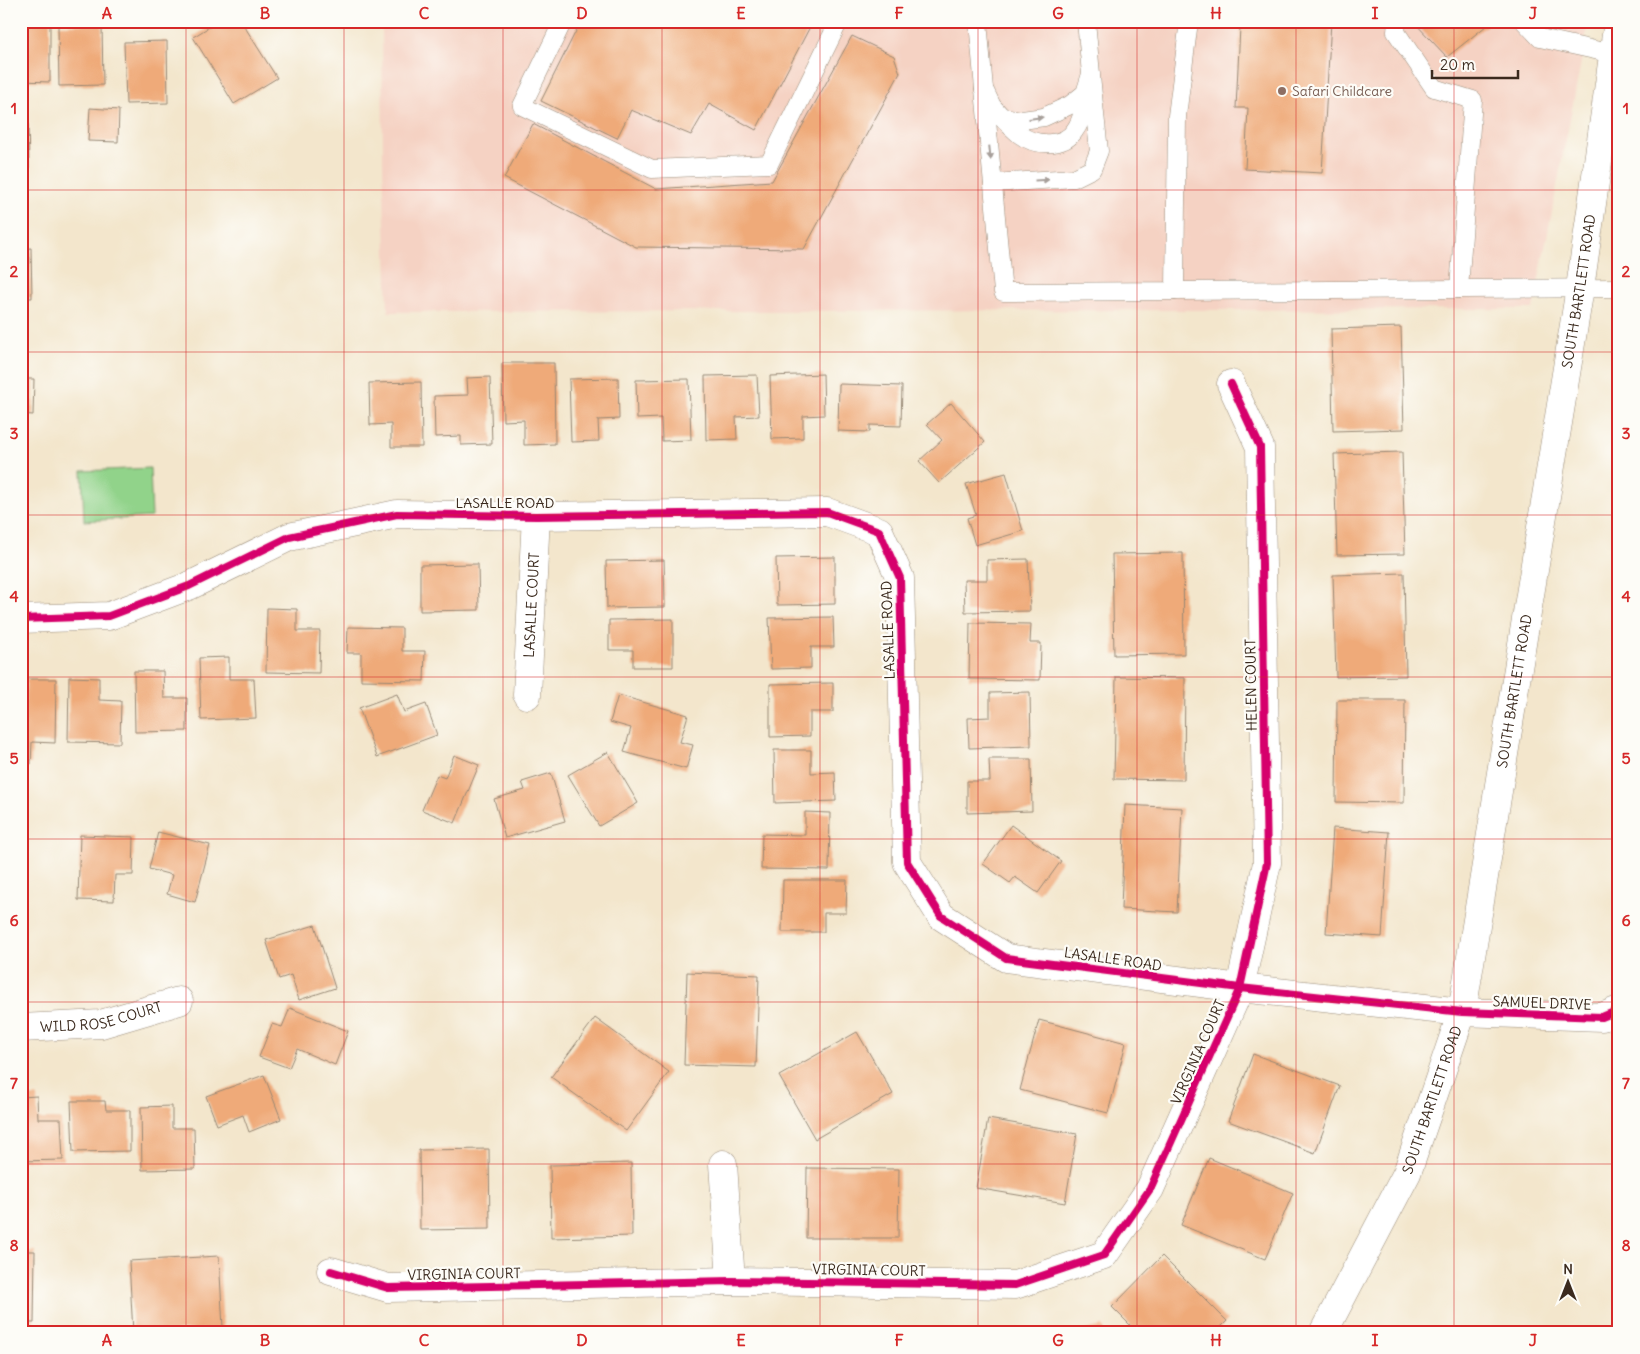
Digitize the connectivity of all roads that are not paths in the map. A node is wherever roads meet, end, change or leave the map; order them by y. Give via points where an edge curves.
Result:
1 (564, 21) edge
2 (839, 21) edge
3 (978, 21) edge
4 (1086, 21) edge
5 (1189, 21) edge
6 (1396, 21) edge
7 (1524, 21) edge
8 (1618, 21) edge
9 (1614, 54) junction
10 (1091, 74) junction
11 (984, 89) junction
12 (1085, 93) junction
13 (1002, 117) junction
14 (993, 183) junction
15 (1580, 288) junction
16 (1619, 288) edge
17 (1458, 289) junction
18 (1175, 291) junction
19 (1231, 384) dead end
20 (536, 516) junction
21 (21, 619) edge
22 (527, 695) dead end
23 (1240, 988) junction
24 (179, 1001) dead end
25 (1619, 1010) edge
26 (1462, 1012) junction
27 (21, 1028) edge
28 (723, 1164) dead end
29 (331, 1271) dead end
30 (731, 1280) junction
31 (1322, 1333) edge

1 - 2 lane via 522,106 652,169 769,164
3 - 11 lane
4 - 10 lane
5 - 18 lane via 1177,116
6 - 17 lane via 1396,32 1434,88 1473,100
7 - 9 lane via 1540,38
8 - 9 street, SOUTH BARTLETT ROAD
9 - 15 street, SOUTH BARTLETT ROAD
10 - 12 lane
14 -> 10 lane via 1074,178 1092,169 1099,151
11 - 13 lane
11 -> 14 lane
13 -> 12 lane via 1022,120 1044,117 1070,105
12 - 13 lane via 1083,113 1075,132 1061,141 1041,144 1020,135
14 - 18 lane via 1003,292
15 - 16 lane
15 - 17 lane
15 - 26 street, SOUTH BARTLETT ROAD
17 - 18 lane
19 - 23 street, HELEN COURT via 1260,446 1266,863
20 - 21 street, LASALLE ROAD via 396,514 289,537 189,586 109,616
20 - 22 street, LASALLE COURT
20 - 23 street, LASALLE ROAD via 827,512 879,531 900,578 907,862 941,916 1006,958
23 - 26 street, LASALLE ROAD
23 - 30 street, VIRGINIA COURT via 1150,1189 1104,1255 1014,1285
24 - 27 street, WILD ROSE COURT via 101,1024
25 - 26 street, SAMUEL DRIVE via 1602,1017
26 - 31 street, SOUTH BARTLETT ROAD via 1407,1173
28 - 30 street
29 - 30 street, VIRGINIA COURT via 388,1288

